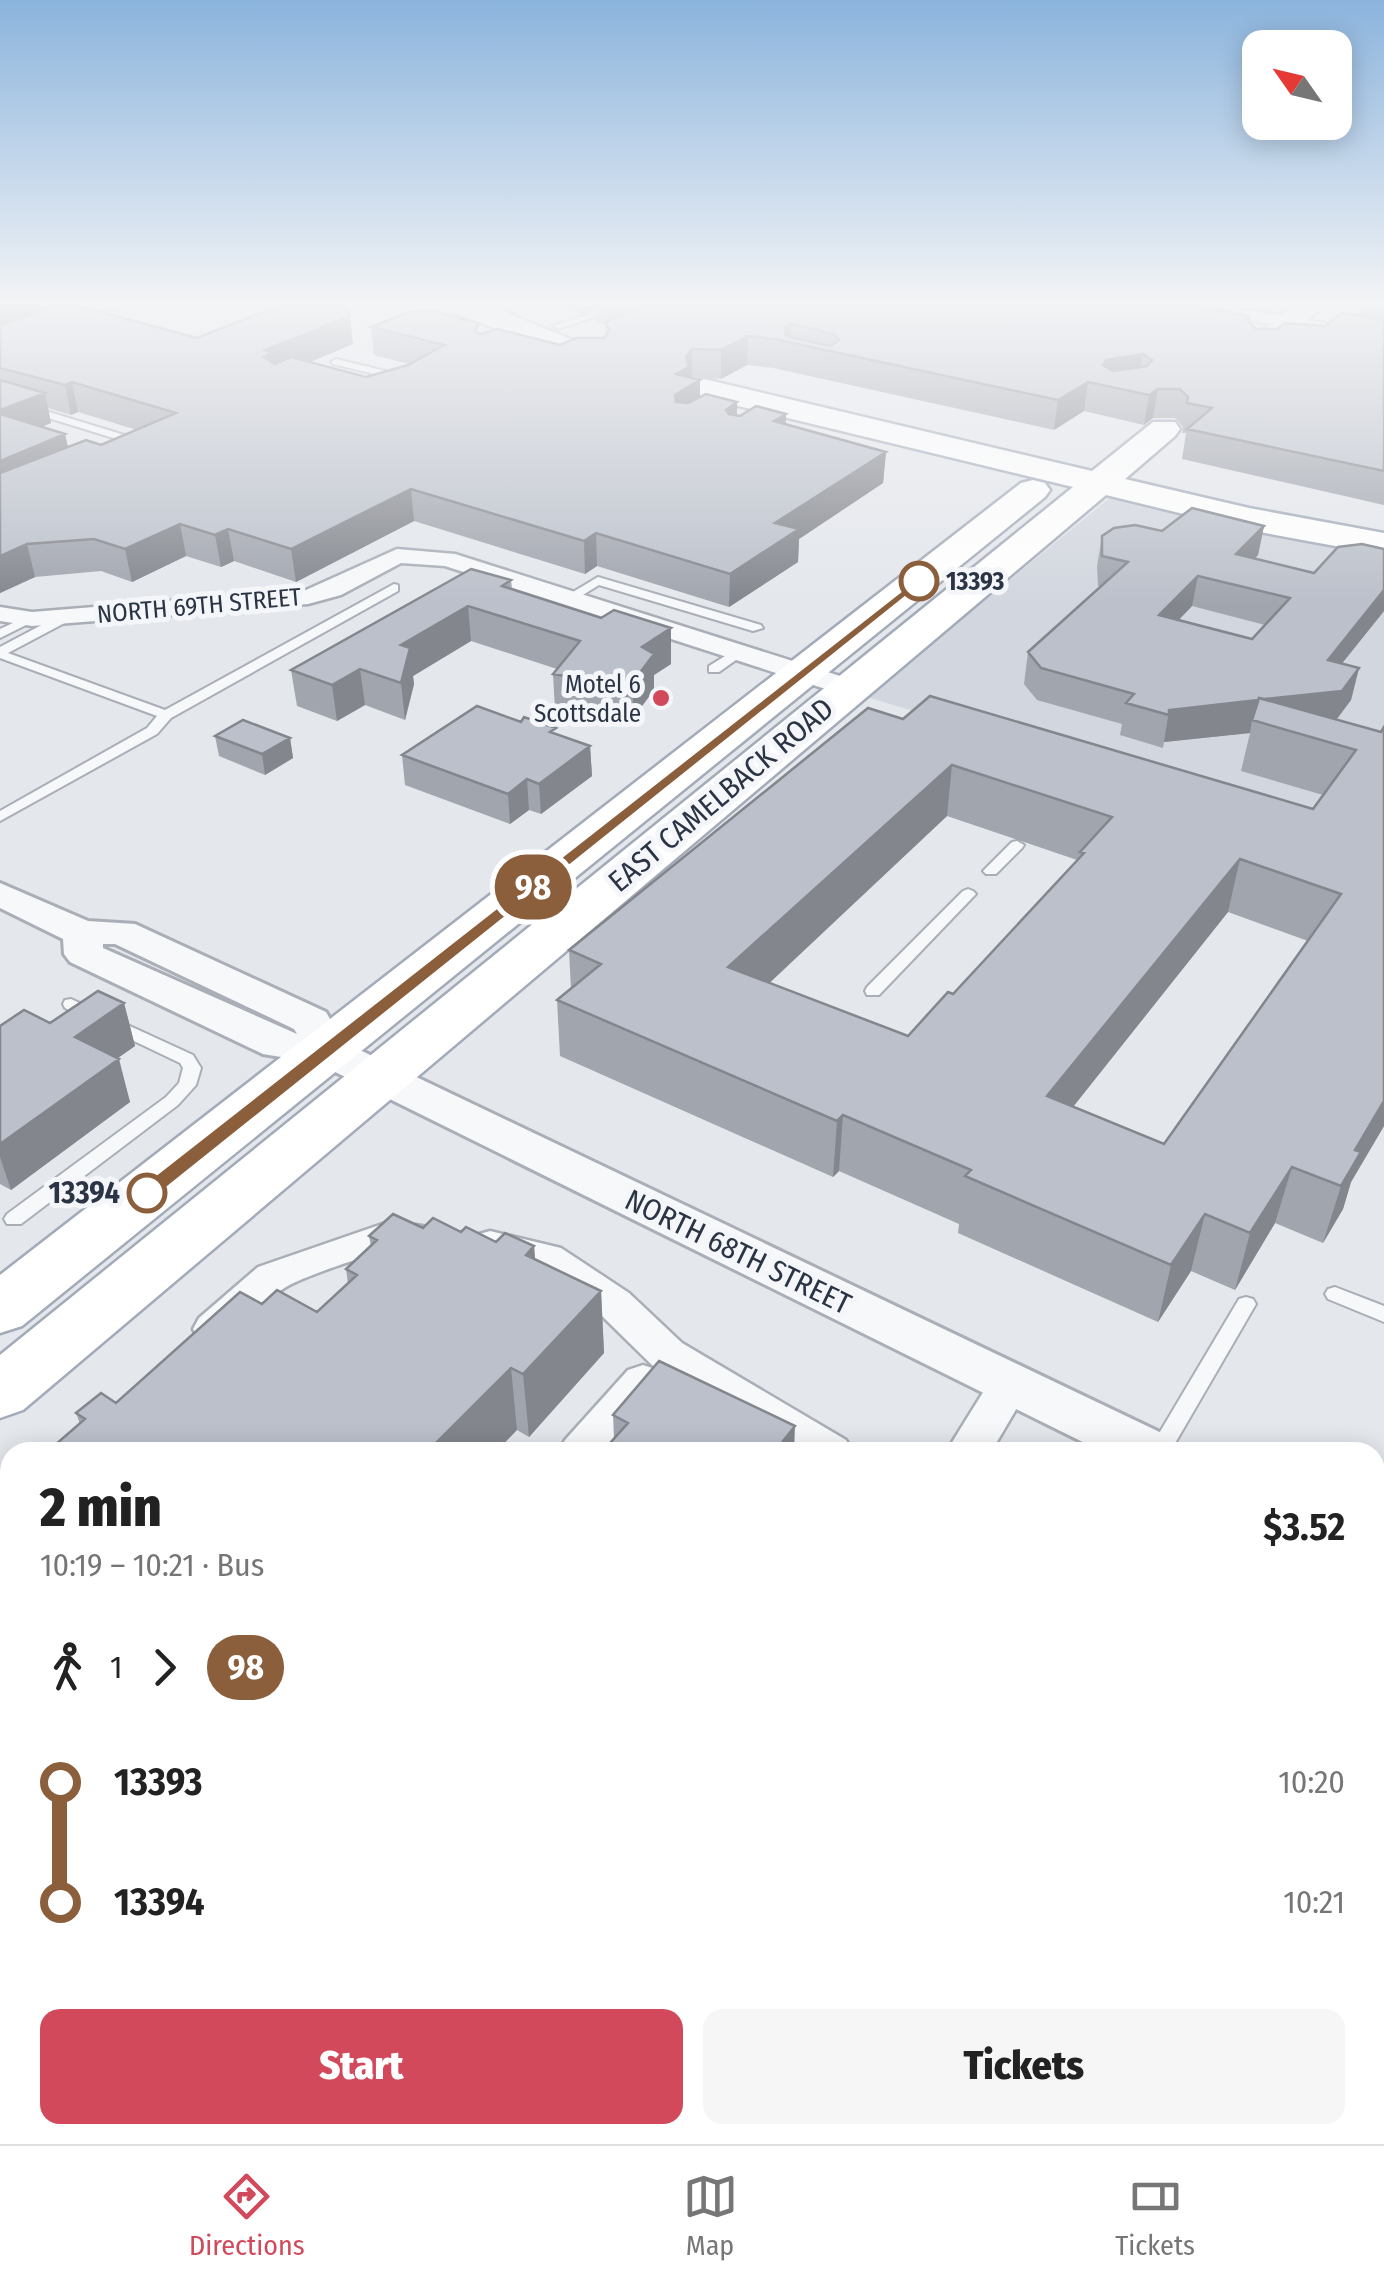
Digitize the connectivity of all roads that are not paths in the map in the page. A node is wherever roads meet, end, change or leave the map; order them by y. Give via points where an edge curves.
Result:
1 (13, 404) edge
2 (809, 404) edge
3 (817, 404) edge
4 (844, 404) edge
5 (882, 413) junction
6 (1175, 420) edge
7 (158, 436) edge
8 (141, 443) junction
9 (124, 451) edge
10 (1072, 458) junction
11 (1109, 475) junction
12 (1384, 522) edge
13 (1384, 544) edge
14 (394, 588) dead end
15 (569, 598) junction
16 (0, 614) edge
17 (70, 615) junction
18 (32, 618) junction
19 (757, 628) dead end
20 (0, 634) edge
21 (738, 652) junction
22 (0, 653) edge
23 (714, 669) dead end
24 (834, 694) junction
25 (166, 714) junction
26 (0, 817) edge
27 (1017, 844) dead end
28 (990, 871) dead end
29 (968, 894) dead end
30 (5, 901) edge
31 (874, 990) dead end
32 (70, 1004) edge
33 (326, 1051) junction
34 (380, 1078) junction
35 (14, 1219) dead end
36 (1335, 1294) dead end
37 (1246, 1304) dead end
38 (0, 1309) edge
39 (1384, 1314) edge
40 (186, 1352) edge
41 (667, 1354) junction
42 (1010, 1384) junction
43 (0, 1392) edge
44 (589, 1442) edge
45 (814, 1442) edge
46 (974, 1442) edge
47 (1130, 1442) edge
48 (1165, 1442) edge

1 - 8 lane
2 - 10 main road
3 - 5 main road
4 - 5 main road
5 - 10 main road
6 - 11 main road, EAST CAMELBACK ROAD
7 - 8 lane
8 - 9 lane
10 - 11 main road
10 - 24 main road, EAST CAMELBACK ROAD
11 - 12 main road
11 - 13 main road via 1258,521
11 - 24 main road, EAST CAMELBACK ROAD
14 - 25 lane
15 - 17 street, NORTH 69TH STREET via 480,576 447,559 397,556 308,597
15 - 19 lane via 598,581
15 - 21 street, NORTH 69TH STREET
16 - 18 street, NORTH 69TH STREET
17 - 18 street, NORTH 69TH STREET
17 - 22 lane
18 - 20 lane
21 - 23 lane
21 - 24 street, NORTH 69TH STREET
22 - 25 lane
24 - 33 main road, EAST CAMELBACK ROAD
24 - 34 main road, EAST CAMELBACK ROAD via 719,812
25 - 26 lane via 152,731
27 - 28 lane
29 - 31 lane
30 - 33 street, NORTH 68TH STREET via 82,933 84,954 278,1045
32 - 35 lane via 174,1052 192,1068 172,1101
33 - 34 street, NORTH 68TH STREET
33 - 38 main road, EAST CAMELBACK ROAD
34 - 42 street, NORTH 68TH STREET
34 - 43 main road, EAST CAMELBACK ROAD
36 - 39 lane
37 - 48 lane
40 - 41 street via 272,1276 391,1235 547,1258 615,1304
41 - 44 street
41 - 45 street
42 - 46 street
42 - 47 street, NORTH 68TH STREET

